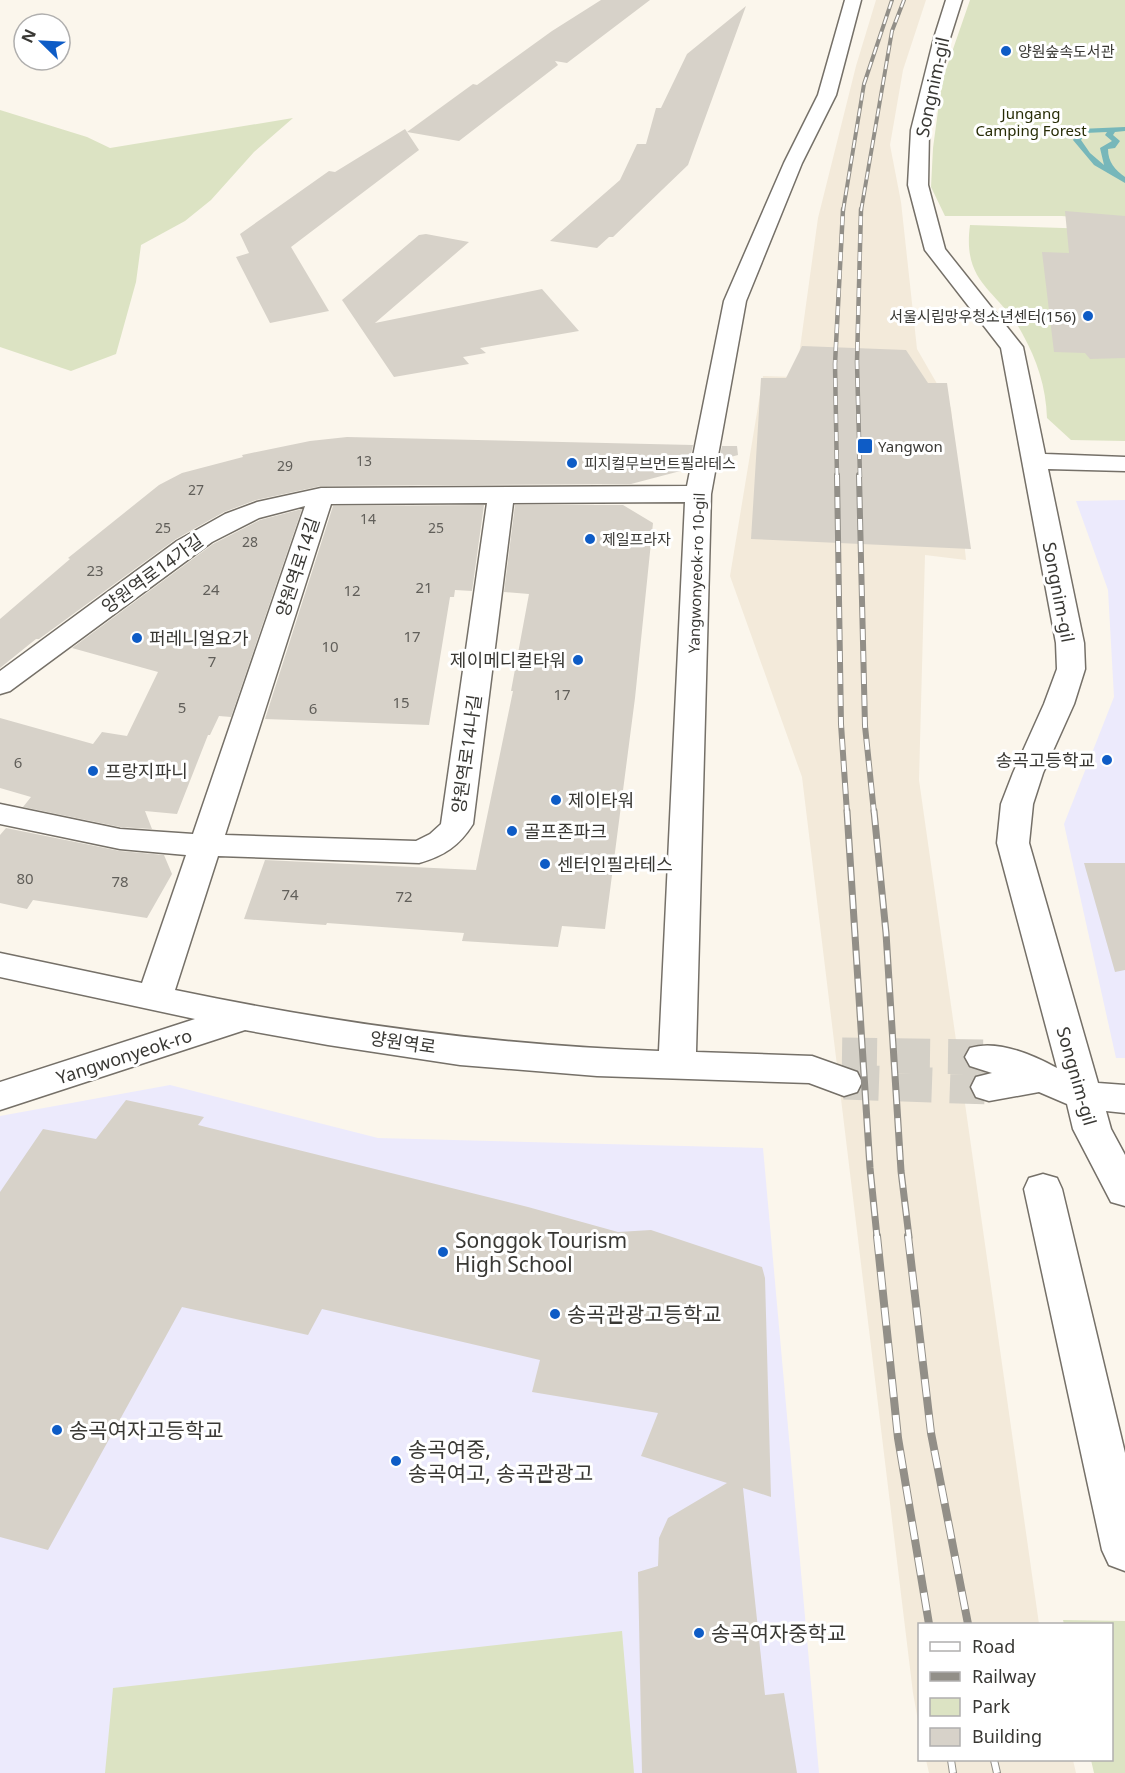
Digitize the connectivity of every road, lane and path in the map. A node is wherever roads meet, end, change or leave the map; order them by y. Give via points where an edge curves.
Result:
1 (853, 0) edge
2 (954, 0) edge
3 (1034, 461) junction
4 (1125, 464) edge
5 (698, 494) junction
6 (321, 495) junction
7 (501, 495) junction
8 (0, 685) edge
9 (0, 814) edge
10 (206, 845) junction
11 (0, 965) edge
12 (155, 998) junction
13 (248, 1016) junction
14 (677, 1064) junction
15 (832, 1069) tunnel mouth
16 (986, 1072) tunnel mouth
17 (1082, 1095) junction
18 (0, 1096) edge
19 (1125, 1099) edge
20 (1043, 1189) dead end
21 (1125, 1191) edge
22 (1125, 1550) edge

1 - 5 street, Yangwonyeok-ro 10-gil via 827,95 793,163 735,301
2 - 3 street, Songnim-gil via 920,130 918,185 935,250 1012,347
3 - 4 street
3 - 17 street, Songnim-gil via 1070,643 1071,669 1020,794 1013,843
5 - 7 street, 양원역로14길
5 - 14 street, Yangwonyeok-ro 10-gil
6 - 7 street, 양원역로14길
6 - 8 street, 양원역로14가길 via 266,506 209,532
6 - 10 street, 양원역로14길
7 - 10 street, 양원역로14나길 via 457,824 450,837 419,852
9 - 10 street via 120,839
10 - 12 street, 양원역로14길
11 - 12 street, 양원역로
12 - 13 street, 양원역로
13 - 14 street, 양원역로 via 382,1040 526,1058
13 - 18 street, Yangwonyeok-ro
14 - 15 street, 양원역로
16 - 17 street via 1043,1078
17 - 19 street
17 - 21 street, Songnim-gil via 1099,1146
20 - 22 street

